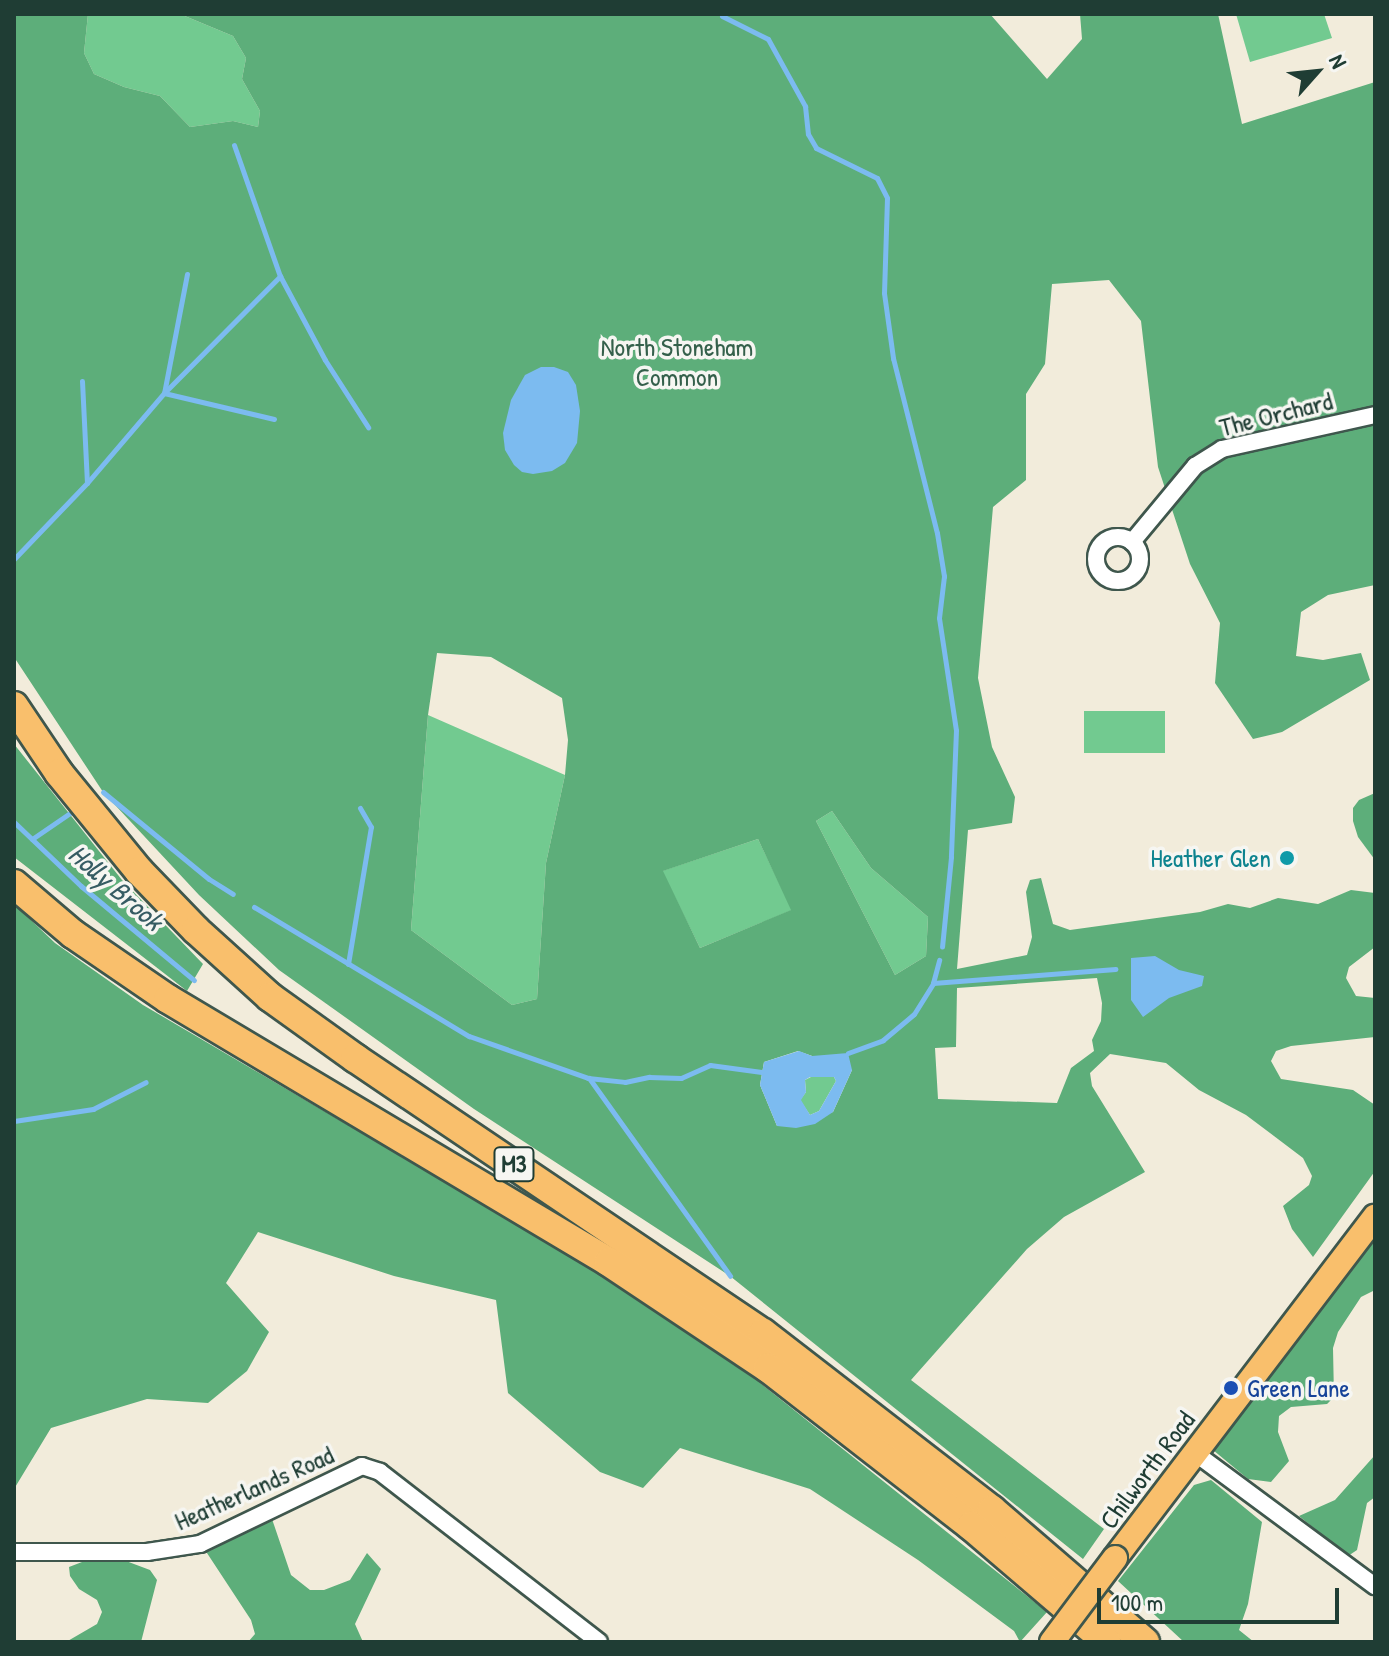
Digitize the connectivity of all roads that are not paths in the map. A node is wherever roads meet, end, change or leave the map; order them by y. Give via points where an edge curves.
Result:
1 (1375, 415) edge
2 (1132, 542) dead end
3 (14, 706) edge
4 (14, 884) edge
5 (1375, 1217) edge
6 (1195, 1453) junction
7 (14, 1552) edge
8 (1375, 1586) edge
9 (599, 1642) edge
10 (1052, 1642) edge
11 (1107, 1642) edge
12 (1145, 1642) edge

1 - 2 street, The Orchard via 1222,449 1195,466
3 - 12 highway, M3 via 59,773 139,871 270,997 763,1333 992,1510
4 - 11 highway, M3 via 73,934 168,999 609,1262 768,1368 971,1526
5 - 6 main road, Chilworth Road
6 - 8 street
6 - 10 main road, Chilworth Road, bridge
7 - 9 street, Heatherlands Road via 188,1547 362,1466 380,1472

